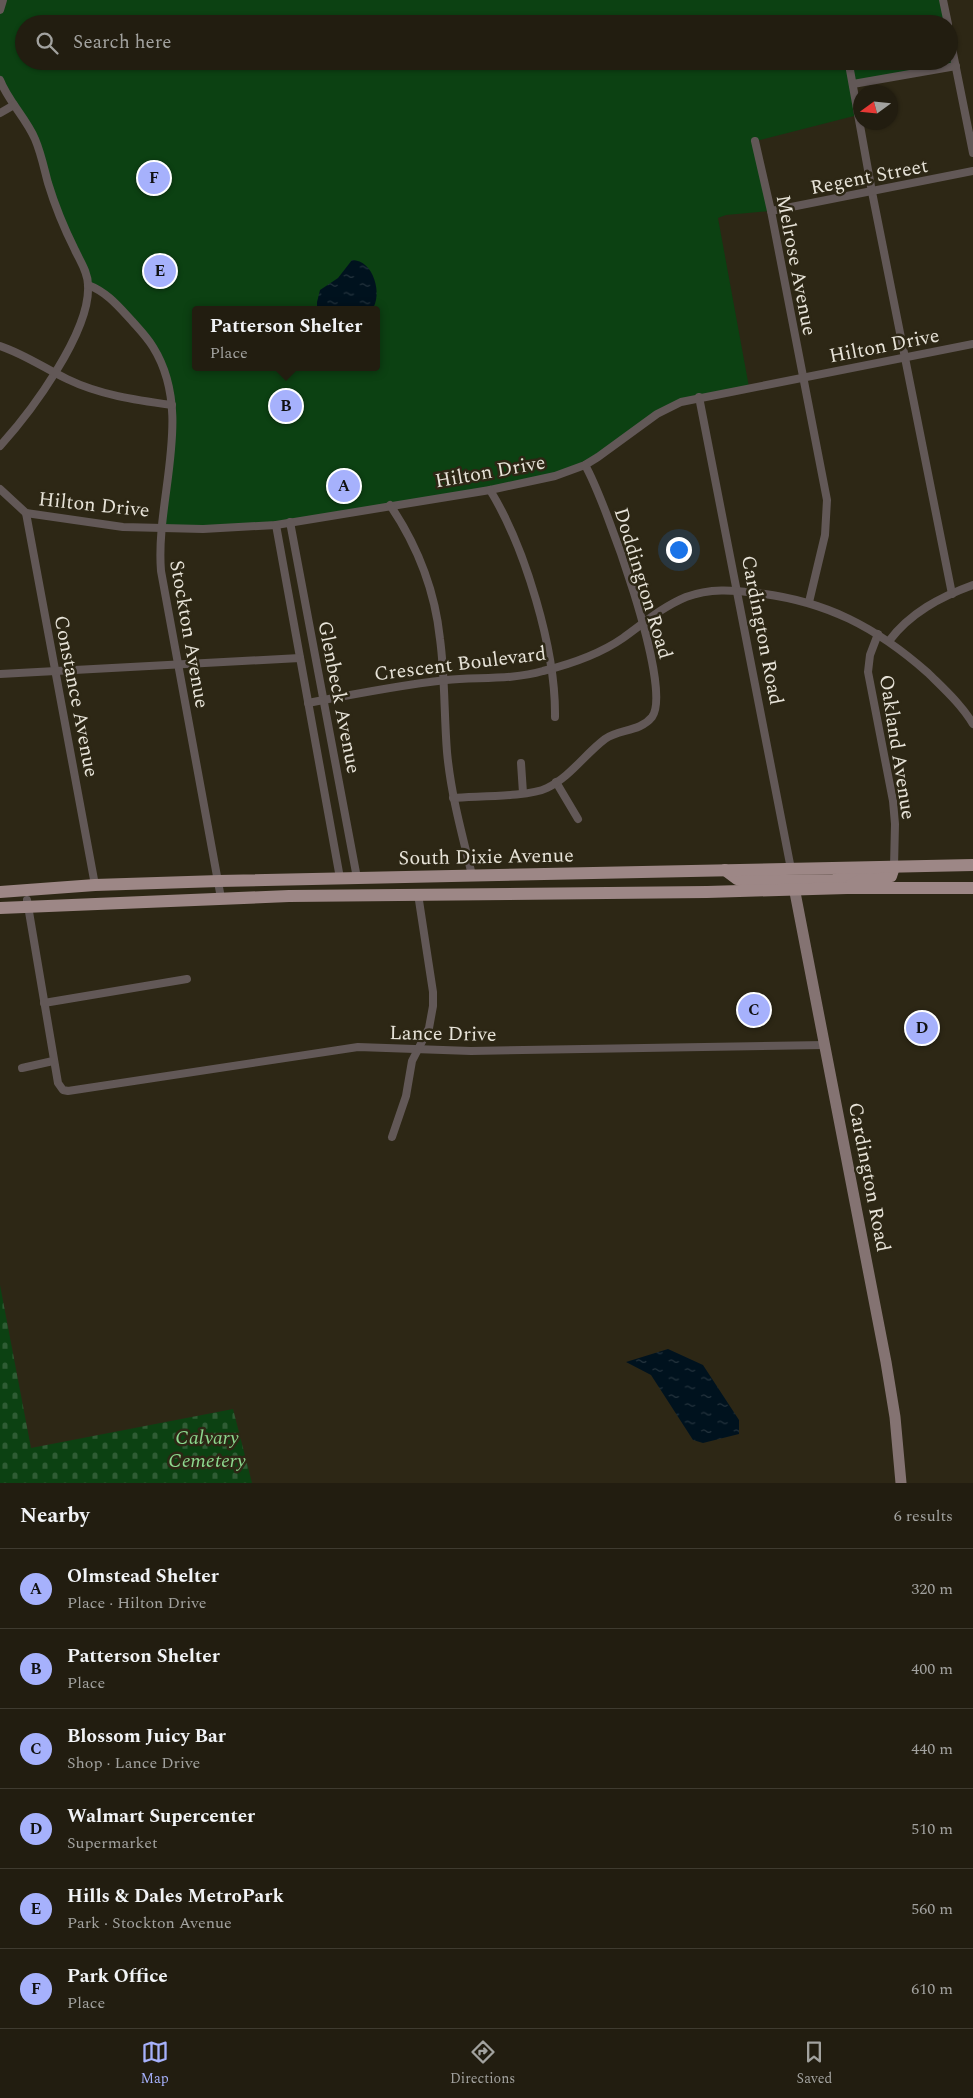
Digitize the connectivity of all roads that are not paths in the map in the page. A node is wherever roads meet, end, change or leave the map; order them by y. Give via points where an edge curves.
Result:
1 (3, 0) edge
2 (943, 0) edge
3 (0, 10) edge
4 (946, 15) edge
5 (850, 70) dead end
6 (933, 70) edge
7 (957, 70) edge
8 (0, 80) edge
9 (853, 84) junction
10 (14, 105) junction
11 (0, 113) edge
12 (755, 140) dead end
13 (973, 153) edge
14 (973, 171) edge
15 (872, 192) junction
16 (771, 211) junction
17 (88, 285) junction
18 (973, 344) edge
19 (0, 346) edge
20 (905, 357) junction
21 (55, 372) junction
22 (802, 377) junction
23 (699, 398) junction
24 (172, 405) junction
25 (0, 446) edge
26 (585, 465) junction
27 (0, 489) edge
28 (490, 490) junction
29 (390, 505) junction
30 (26, 513) junction
31 (290, 522) junction
32 (276, 525) junction
33 (161, 528) junction
34 (973, 585) edge
35 (736, 590) junction
36 (952, 594) junction
37 (809, 602) junction
38 (642, 623) junction
39 (878, 634) junction
40 (889, 641) junction
41 (300, 658) junction
42 (179, 665) junction
43 (551, 669) junction
44 (56, 672) junction
45 (0, 674) edge
46 (444, 680) junction
47 (324, 700) junction
48 (308, 702) junction
49 (970, 713) edge
50 (555, 717) dead end
51 (973, 724) edge
52 (521, 763) dead end
53 (556, 782) junction
54 (523, 793) junction
55 (453, 798) junction
56 (578, 819) dead end
57 (973, 865) edge
58 (894, 867) junction
59 (472, 875) junction
60 (340, 878) junction
61 (357, 878) junction
62 (793, 880) junction
63 (218, 881) junction
64 (95, 885) junction
65 (76, 887) junction
66 (924, 887) junction
67 (971, 887) edge
68 (847, 888) junction
69 (0, 892) edge
70 (418, 894) junction
71 (222, 898) junction
72 (0, 901) edge
73 (28, 903) junction
74 (0, 908) edge
75 (187, 979) dead end
76 (44, 1003) junction
77 (825, 1045) junction
78 (418, 1050) junction
79 (53, 1061) junction
80 (22, 1068) dead end
81 (392, 1137) dead end
82 (900, 1483) edge

1 - 3 street
2 - 4 street
5 - 9 street
6 - 9 street
7 - 13 street
8 - 10 street
9 - 15 street
10 - 11 street
10 - 17 street via 34,137 54,203 82,264
12 - 16 street, Melrose Avenue
14 - 15 street, Regent Street
15 - 16 street, Regent Street
15 - 20 street
16 - 22 street, Melrose Avenue
17 - 21 street via 88,297 79,326
17 - 24 street, Stockton Avenue via 106,294 147,338 164,369
18 - 20 street, Hilton Drive
19 - 21 street
20 - 22 street, Hilton Drive
20 - 36 street
21 - 24 street via 108,395
21 - 25 street via 33,407
22 - 23 street, Hilton Drive
22 - 37 street, Melrose Avenue via 828,512
23 - 26 street, Hilton Drive via 681,402 657,414
23 - 35 street, Cardington Road
24 - 33 street, Stockton Avenue via 171,447
26 - 28 street, Hilton Drive via 547,478
26 - 38 street, Doddington Road via 606,511
27 - 30 street, Hilton Drive
28 - 29 street, Hilton Drive
28 - 43 street via 525,570
29 - 31 street, Hilton Drive
29 - 46 street via 419,558 432,593
30 - 33 street, Hilton Drive via 122,527
30 - 44 street, Constance Avenue
31 - 32 street, Hilton Drive
31 - 47 street, Glenbeck Avenue
32 - 33 street, Hilton Drive via 228,529
32 - 41 street, Glenbeck Avenue
33 - 42 street, Stockton Avenue via 161,570
34 - 36 street
35 - 37 street, Crescent Boulevard
35 - 38 street, Crescent Boulevard via 710,591 686,597
35 - 62 street, Cardington Road
36 - 40 street via 918,611 899,627
37 - 39 street, Crescent Boulevard
38 - 43 street, Crescent Boulevard via 606,648
38 - 53 street, Doddington Road via 656,688 652,717 641,726 606,738
39 - 40 street, Crescent Boulevard
39 - 58 street, Oakland Avenue via 868,672 893,801
40 - 49 street, Crescent Boulevard
41 - 42 street
41 - 48 street, Glenbeck Avenue
42 - 44 street
42 - 63 street, Stockton Avenue
43 - 46 street, Crescent Boulevard via 502,678
43 - 50 street
44 - 45 street
44 - 64 street, Constance Avenue
46 - 47 street, Crescent Boulevard
46 - 55 street
47 - 48 street, Crescent Boulevard
47 - 61 street, Glenbeck Avenue
48 - 60 street, Glenbeck Avenue
49 - 51 street, Crescent Boulevard
52 - 54 street
53 - 54 street, Doddington Road via 546,788
53 - 56 street
54 - 55 street, Doddington Road
55 - 59 street
57 - 58 main road, South Dixie Avenue
58 - 62 main road, South Dixie Avenue via 863,868
58 - 66 main road via 911,882
58 - 68 main road via 891,876 865,878
59 - 61 main road, South Dixie Avenue
59 - 62 main road, South Dixie Avenue via 725,870
60 - 61 main road, South Dixie Avenue
60 - 63 main road, South Dixie Avenue
62 - 68 main road, South Dixie Avenue
62 - 70 main road, South Dixie Avenue
62 - 77 street, Cardington Road
63 - 64 main road, South Dixie Avenue
63 - 71 street, Stockton Avenue
64 - 65 main road, South Dixie Avenue
65 - 69 main road, South Dixie Avenue
65 - 73 main road
66 - 67 main road, South Dixie Avenue
66 - 68 main road, South Dixie Avenue
70 - 71 main road, South Dixie Avenue
70 - 78 street via 433,992 429,1028
71 - 73 main road, South Dixie Avenue
72 - 73 main road
73 - 74 main road, South Dixie Avenue
73 - 76 street
75 - 76 street
76 - 79 street
77 - 78 street, Lance Drive
77 - 82 street, Cardington Road via 894,1408
78 - 79 street, Lance Drive via 341,1048 68,1091 58,1083
78 - 81 street via 412,1061 406,1096
79 - 80 street

